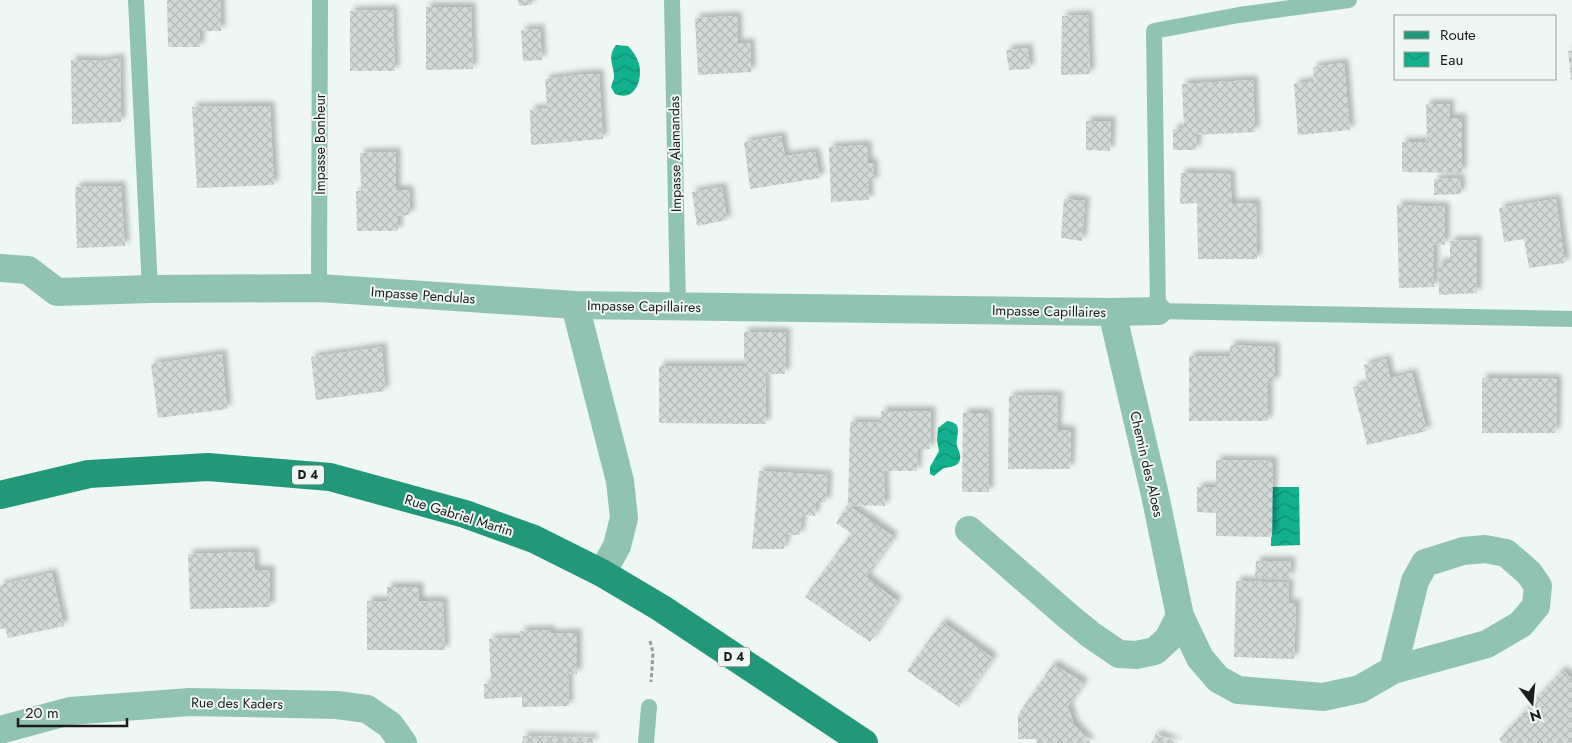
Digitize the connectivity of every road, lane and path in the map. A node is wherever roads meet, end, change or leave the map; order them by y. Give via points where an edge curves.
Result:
1 (136, 0) edge
2 (320, 0) edge
3 (672, 0) edge
4 (1349, 0) edge
5 (0, 268) edge
6 (320, 288) junction
7 (150, 289) junction
8 (575, 305) junction
9 (678, 308) junction
10 (1158, 311) junction
11 (1112, 312) junction
12 (1572, 319) edge
13 (0, 495) edge
14 (969, 530) dead end
15 (602, 573) junction
16 (661, 608) junction
17 (1180, 616) junction
18 (1393, 670) junction
19 (649, 707) joint
20 (0, 730) edge
21 (403, 743) edge
22 (646, 743) edge
23 (864, 743) edge

1 - 7 lane
2 - 6 lane, Impasse Bonheur
3 - 9 lane, Impasse Alamandas
4 - 10 lane via 1154,31
5 - 7 street, Impasse Pendulas via 28,270 57,292
6 - 7 street, Impasse Pendulas
6 - 8 street, Impasse Pendulas
8 - 9 street, Impasse Capillaires
8 - 15 street via 620,481 624,518 617,546
9 - 11 street, Impasse Capillaires
10 - 11 street, Impasse Capillaires
10 - 12 lane
11 - 17 street, Chemin des Aloes
13 - 15 main road, Rue Gabriel Martin / D 4 via 89,474 208,466 330,478 465,514 534,539
14 - 17 street via 1069,618 1119,654 1155,652 1168,639
15 - 16 main road, Rue Gabriel Martin / D 4
16 - 19 path via 647,631 654,653
16 - 23 main road, Rue Gabriel Martin / D 4
17 - 18 street, Chemin des Aloes via 1200,658 1218,679 1238,690 1323,697 1360,689
18 - 18 street, Chemin des Aloes via 1487,644 1520,624 1536,606 1538,586 1529,573 1506,553 1485,549 1464,551 1425,563 1415,581
19 - 22 lane
20 - 21 street, Rue des Kaders via 70,712 181,703 337,705 367,709 390,725

